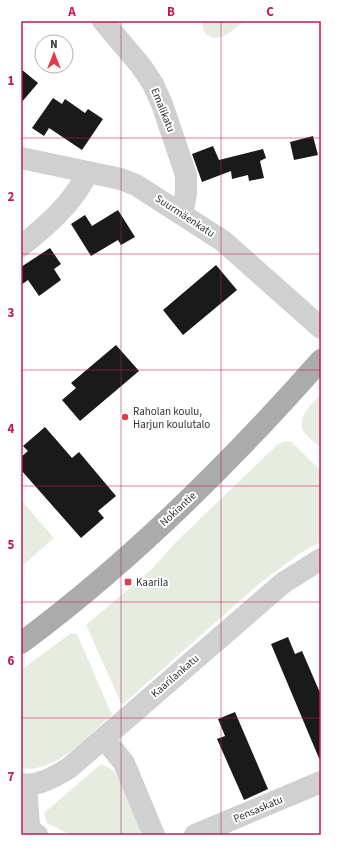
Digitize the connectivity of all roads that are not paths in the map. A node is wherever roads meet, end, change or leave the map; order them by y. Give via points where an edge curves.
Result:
1 (103, 21) edge
2 (21, 158) edge
3 (88, 172) junction
4 (182, 213) junction
5 (21, 246) edge
6 (321, 328) edge
7 (321, 360) edge
8 (321, 559) edge
9 (21, 643) edge
10 (104, 738) junction
11 (321, 782) edge
12 (23, 784) edge
13 (29, 831) edge
14 (154, 835) edge
15 (195, 835) edge

1 - 4 street, Emalikatu via 141,66 162,104 186,175
2 - 3 street, Suurmäenkatu
3 - 4 street, Suurmäenkatu via 136,185
3 - 5 street via 82,184 56,216
4 - 6 street, Suurmäenkatu via 244,258
7 - 9 main road, Nokiantie via 270,417 186,502 77,601
8 - 10 street, Kaarilankatu via 283,583
10 - 12 street, Kaarilankatu via 61,773 45,780
10 - 14 street via 121,758
11 - 15 street, Pensaskatu
12 - 13 street

